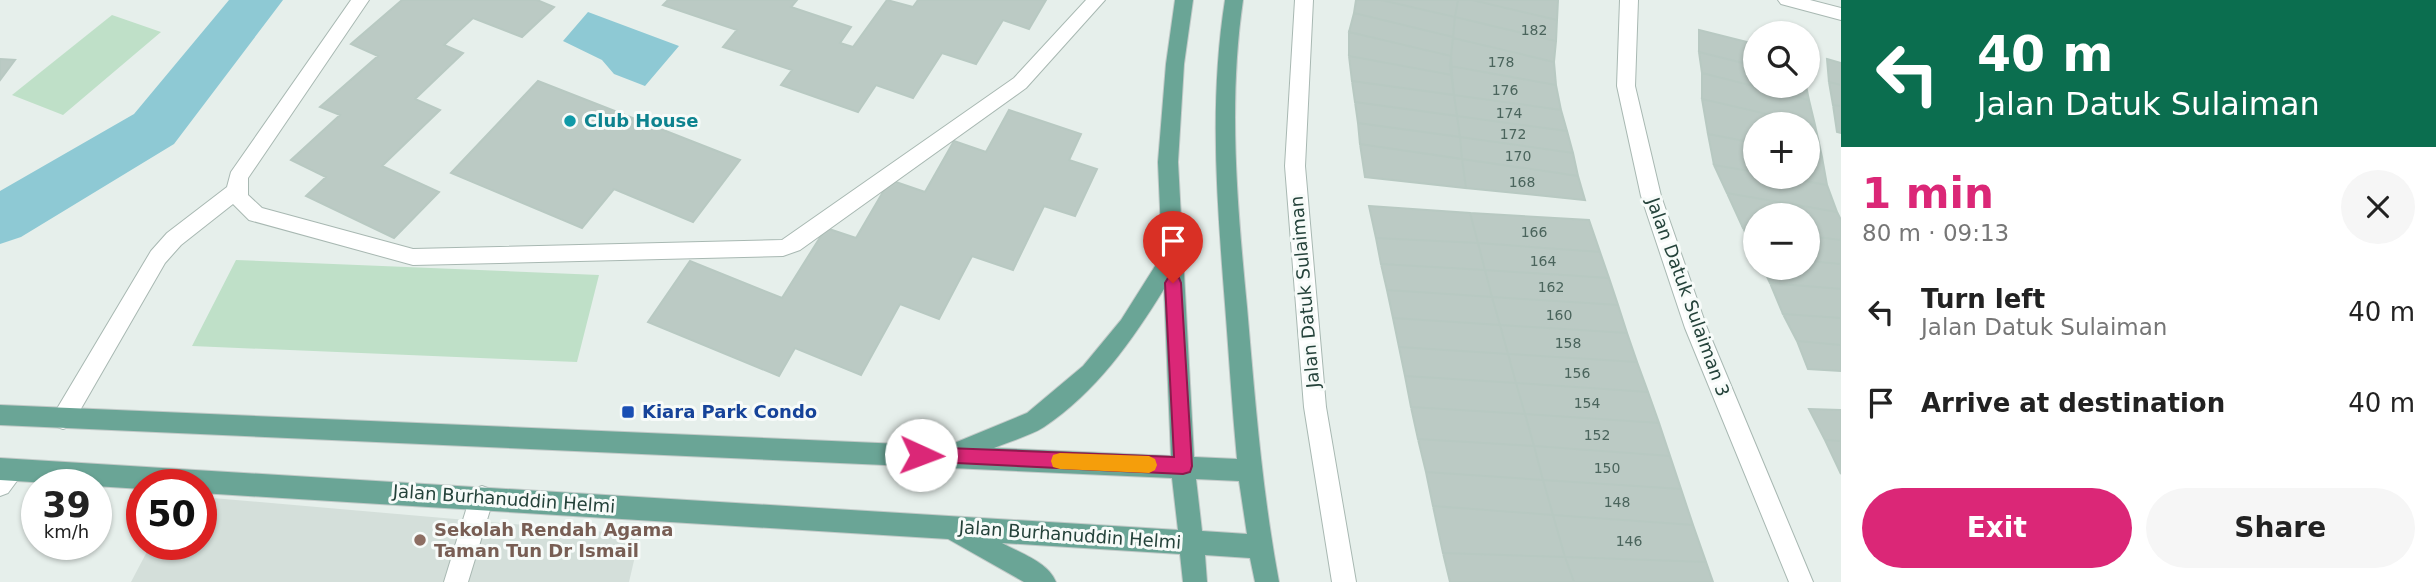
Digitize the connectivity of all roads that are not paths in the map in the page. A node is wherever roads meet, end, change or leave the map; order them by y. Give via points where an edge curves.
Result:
1 (360, 0) edge
2 (1096, 0) edge
3 (1184, 0) edge
4 (1234, 0) edge
5 (1304, 0) edge
6 (1629, 0) edge
7 (1787, 0) edge
8 (1841, 14) edge
9 (236, 191) junction
10 (1172, 257) junction
11 (0, 415) edge
12 (63, 419) junction
13 (948, 456) junction
14 (1183, 466) junction
15 (1248, 470) junction
16 (4, 475) edge
17 (482, 498) junction
18 (948, 527) junction
19 (1189, 543) junction
20 (1260, 547) junction
21 (456, 582) edge
22 (1044, 582) edge
23 (1195, 582) edge
24 (1267, 582) edge
25 (1344, 582) edge
26 (1801, 582) edge

1 - 9 street via 238,177
2 - 9 street via 1020,83 783,248 413,257 256,214 240,204
3 - 10 main road via 1168,162
4 - 15 main road via 1224,75 1226,198
5 - 25 street, Jalan Datuk Sulaiman via 1295,166 1315,407
6 - 26 street, Jalan Datuk Sulaiman 3 via 1626,86 1650,196 1696,328
7 - 8 street
9 - 12 street via 158,257
10 - 13 main road via 1129,327 1091,373 1035,420
10 - 14 main road
11 - 12 main road
12 - 13 main road
13 - 14 main road
14 - 15 main road
14 - 19 main road
15 - 20 main road
16 - 17 main road, Jalan Burhanuddin Helmi
17 - 18 main road, Jalan Burhanuddin Helmi
17 - 21 street
18 - 19 main road, Jalan Burhanuddin Helmi
18 - 22 main road
19 - 20 main road, Jalan Burhanuddin Helmi
19 - 23 main road
20 - 24 main road

